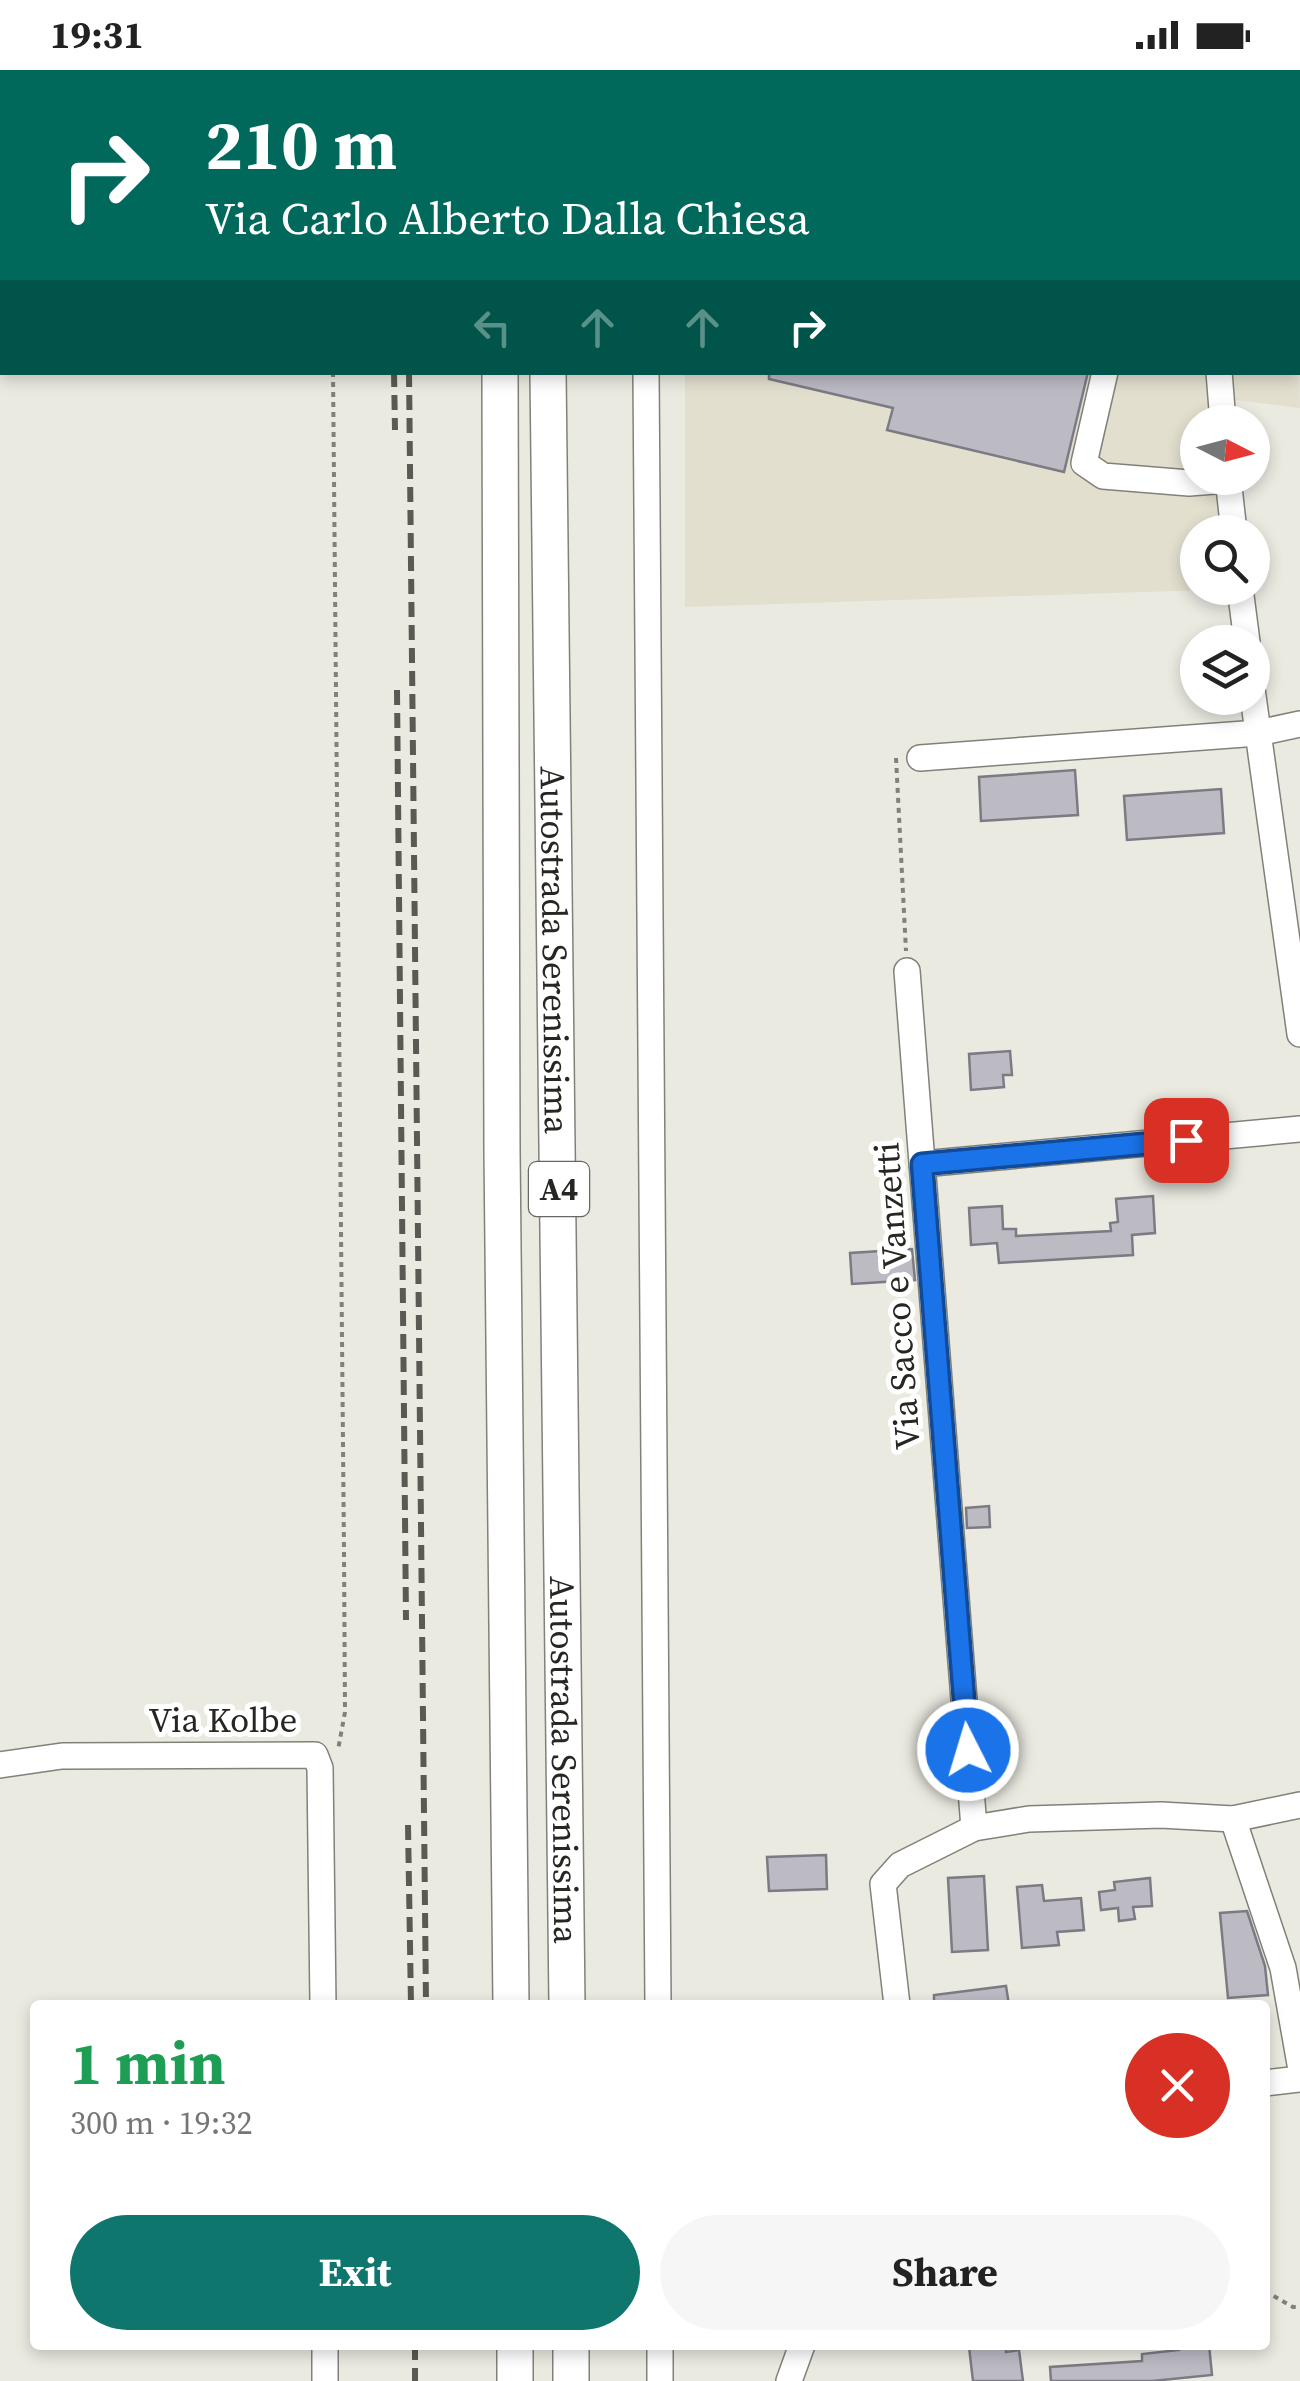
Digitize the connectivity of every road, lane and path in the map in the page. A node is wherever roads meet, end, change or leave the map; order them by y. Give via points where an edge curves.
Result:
1 (333, 375) edge
2 (500, 375) edge
3 (548, 375) edge
4 (646, 375) edge
5 (1103, 375) edge
6 (1220, 375) edge
7 (1222, 405) edge
8 (1180, 482) edge
9 (1256, 715) edge
10 (1300, 724) edge
11 (1258, 733) junction
12 (908, 758) joint
13 (907, 971) joint
14 (1300, 1034) edge
15 (1300, 1129) edge
16 (922, 1164) junction
17 (336, 1761) dead end
18 (0, 1765) edge
19 (1300, 1806) edge
20 (1233, 1819) junction
21 (974, 1828) junction
22 (323, 2000) edge
23 (511, 2000) edge
24 (567, 2000) edge
25 (658, 2000) edge
26 (896, 2000) edge
27 (1295, 2000) edge
28 (1300, 2064) edge
29 (1300, 2079) edge
30 (1270, 2082) edge
31 (1270, 2294) edge
32 (1300, 2307) edge
33 (325, 2350) edge
34 (515, 2350) edge
35 (571, 2350) edge
36 (660, 2350) edge
37 (800, 2350) edge
38 (325, 2381) edge
39 (515, 2381) edge
40 (571, 2381) edge
41 (660, 2381) edge
42 (789, 2381) edge

1 - 17 path via 344,1652
2 - 23 highway, Autostrada Serenissima / A4
3 - 24 highway, Autostrada Serenissima / A4
4 - 25 street
5 - 8 street via 1084,463 1103,476
6 - 7 street
9 - 11 street
10 - 11 street
11 - 12 street
11 - 14 street
12 - 13 path
13 - 16 street, Via Sacco e Vanzetti
15 - 16 street
16 - 21 street, Via Sacco e Vanzetti
18 - 22 street, Via Kolbe via 62,1756 316,1755
19 - 20 street
20 - 21 street via 1029,1819
20 - 27 street
21 - 26 street via 900,1865 884,1884
27 - 28 street
29 - 30 street
31 - 32 path
33 - 38 street
34 - 39 highway
35 - 40 highway
36 - 41 street
37 - 42 street

